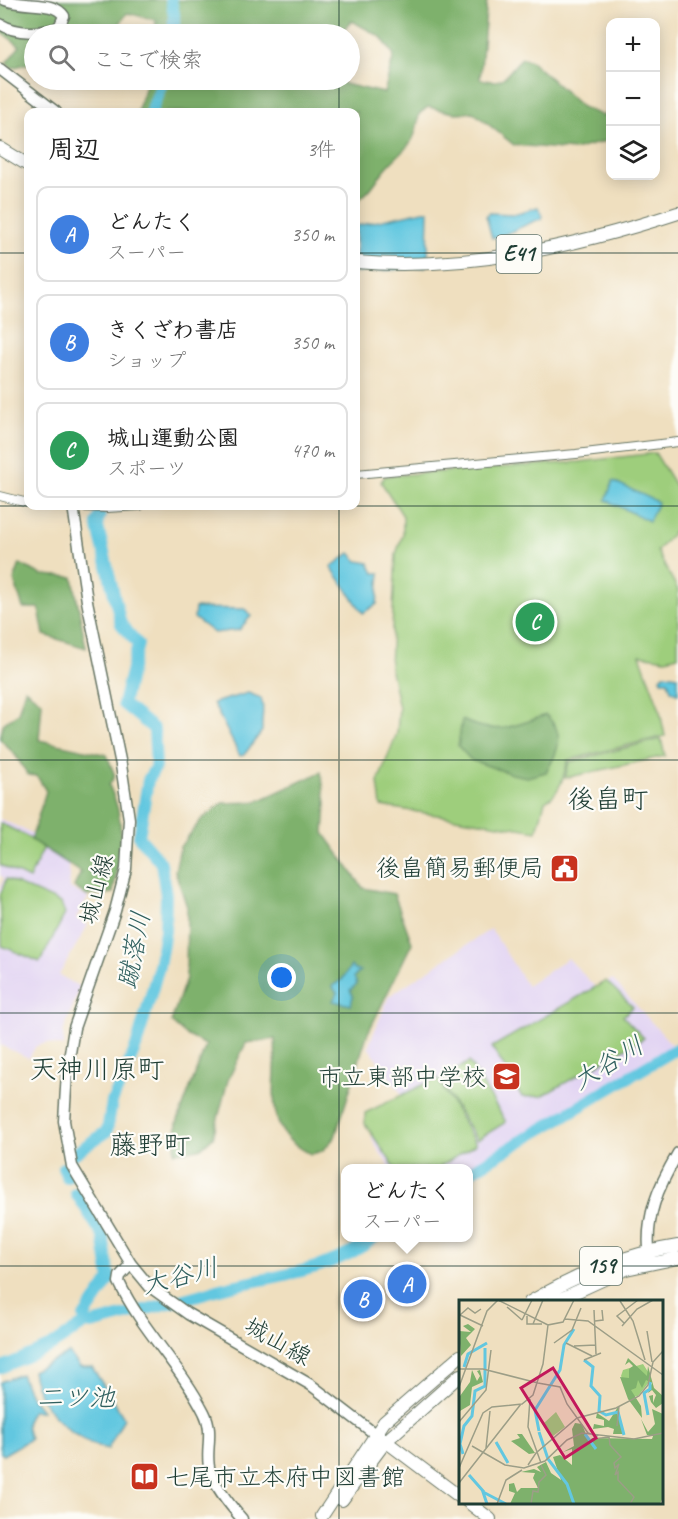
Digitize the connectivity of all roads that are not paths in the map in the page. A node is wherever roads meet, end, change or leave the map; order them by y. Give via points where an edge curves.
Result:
1 (5, 0) edge
2 (0, 24) edge
3 (60, 24) edge
4 (24, 30) edge
5 (0, 69) edge
6 (24, 87) edge
7 (27, 90) edge
8 (51, 108) edge
9 (0, 148) edge
10 (24, 163) edge
11 (678, 213) edge
12 (360, 262) edge
13 (678, 442) edge
14 (360, 474) edge
15 (0, 496) edge
16 (24, 502) edge
17 (74, 510) edge
18 (678, 1153) edge
19 (678, 1246) edge
20 (649, 1257) junction
21 (678, 1258) edge
22 (131, 1264) junction
23 (534, 1300) edge
24 (558, 1300) edge
25 (459, 1357) edge
26 (459, 1377) edge
27 (380, 1437) junction
28 (459, 1496) edge
29 (469, 1504) edge
30 (320, 1517) edge
31 (242, 1519) edge
32 (490, 1519) edge

1 - 3 main road via 53,3 64,16
2 - 4 main road
5 - 6 main road
7 - 8 main road
9 - 10 highway
11 - 12 highway, E41 via 605,236 523,254 440,262
13 - 14 street
15 - 16 street
17 - 22 main road, 城山線 via 87,601 121,765 129,830 126,869 115,911 74,1028 67,1072 66,1141 72,1166
18 - 20 main road via 653,1201 648,1220
19 - 20 highway, 159
20 - 21 highway, 159
20 - 23 highway, 159 via 579,1275
20 - 24 highway, 159
22 - 27 main road, 城山線 via 166,1300 311,1385
22 - 31 main road via 119,1282 130,1306 195,1394 211,1438 212,1481
25 - 27 highway via 384,1422
26 - 27 highway
27 - 28 highway
27 - 30 highway via 344,1498
29 - 32 highway

